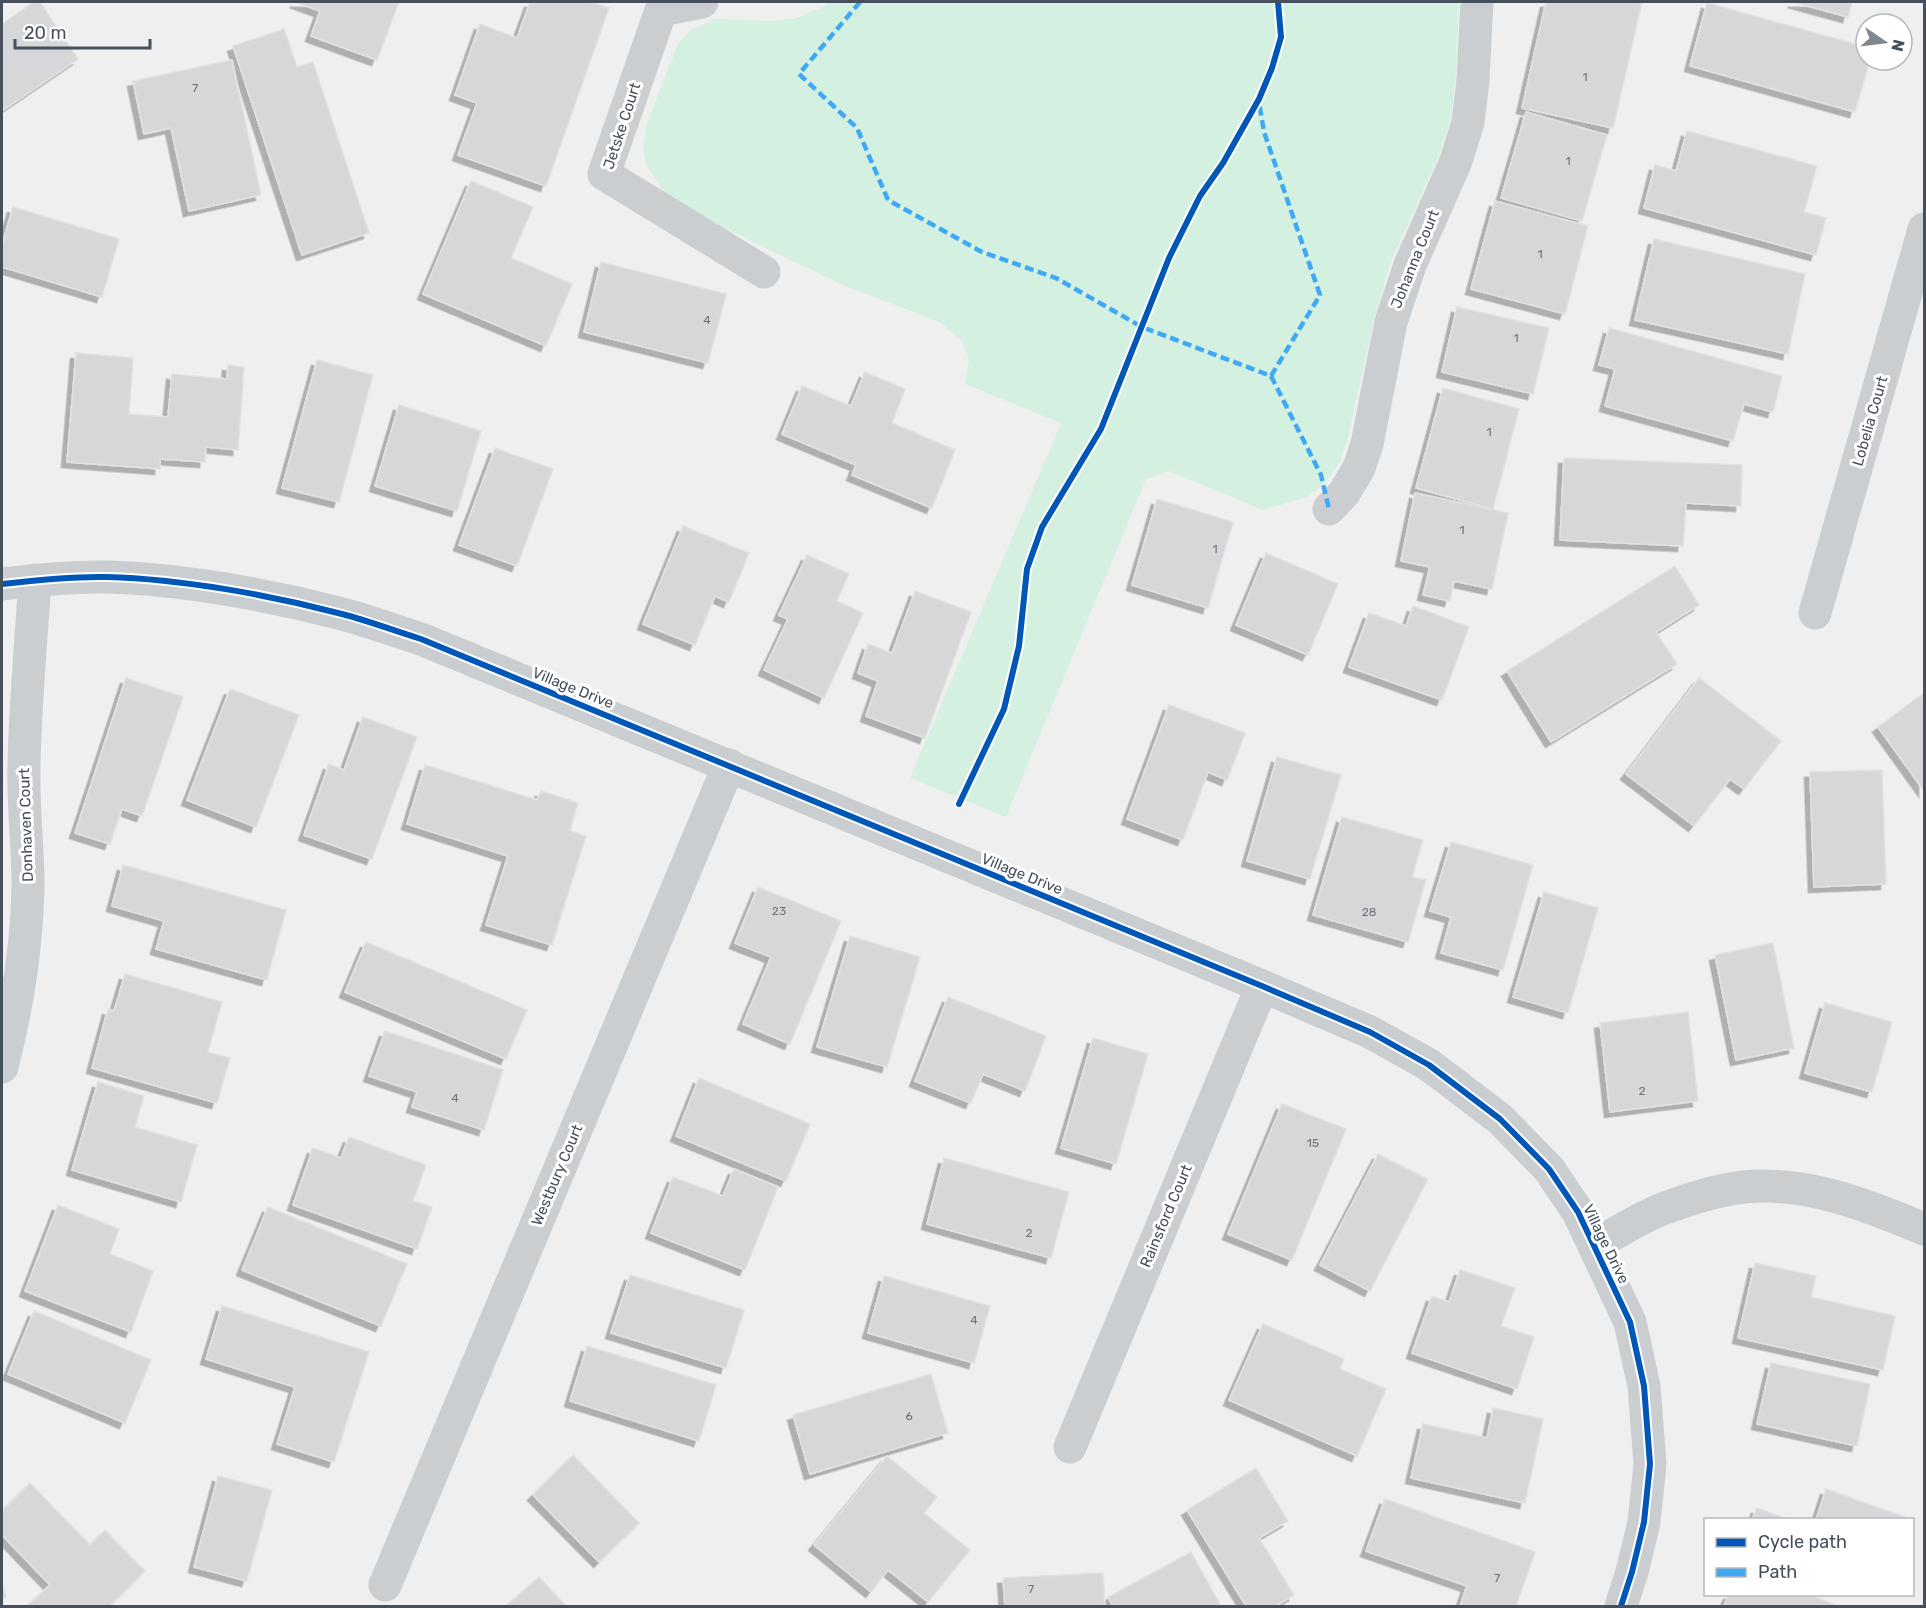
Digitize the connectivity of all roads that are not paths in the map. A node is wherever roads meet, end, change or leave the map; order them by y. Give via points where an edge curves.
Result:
1 (702, 2) edge
2 (1477, 2) edge
3 (1924, 229) edge
4 (764, 272) dead end
5 (1329, 509) dead end
6 (35, 580) junction
7 (2, 584) edge
8 (1815, 613) dead end
9 (729, 765) junction
10 (1262, 986) junction
11 (2, 1067) edge
12 (1924, 1229) edge
13 (1595, 1245) junction
14 (1070, 1447) dead end
15 (385, 1586) dead end
16 (1621, 1606) edge

1 - 4 street, Jetske Court via 661,10 604,174
2 - 5 street, Johanna Court via 1468,122 1391,321 1359,468
3 - 8 street, Lobelia Court
6 - 7 street, Village Drive
6 - 9 street, Village Drive via 107,577 188,584 343,614 421,639
6 - 11 street, Donhaven Court via 24,758 28,887 24,955
9 - 10 street, Village Drive
9 - 15 street, Westbury Court
10 - 13 street, Village Drive via 1370,1032 1429,1065 1500,1119 1549,1169
10 - 14 street, Rainsford Court
12 - 13 street via 1830,1194 1743,1187 1659,1211
13 - 16 street, Village Drive via 1630,1322 1644,1386 1649,1453 1644,1522

